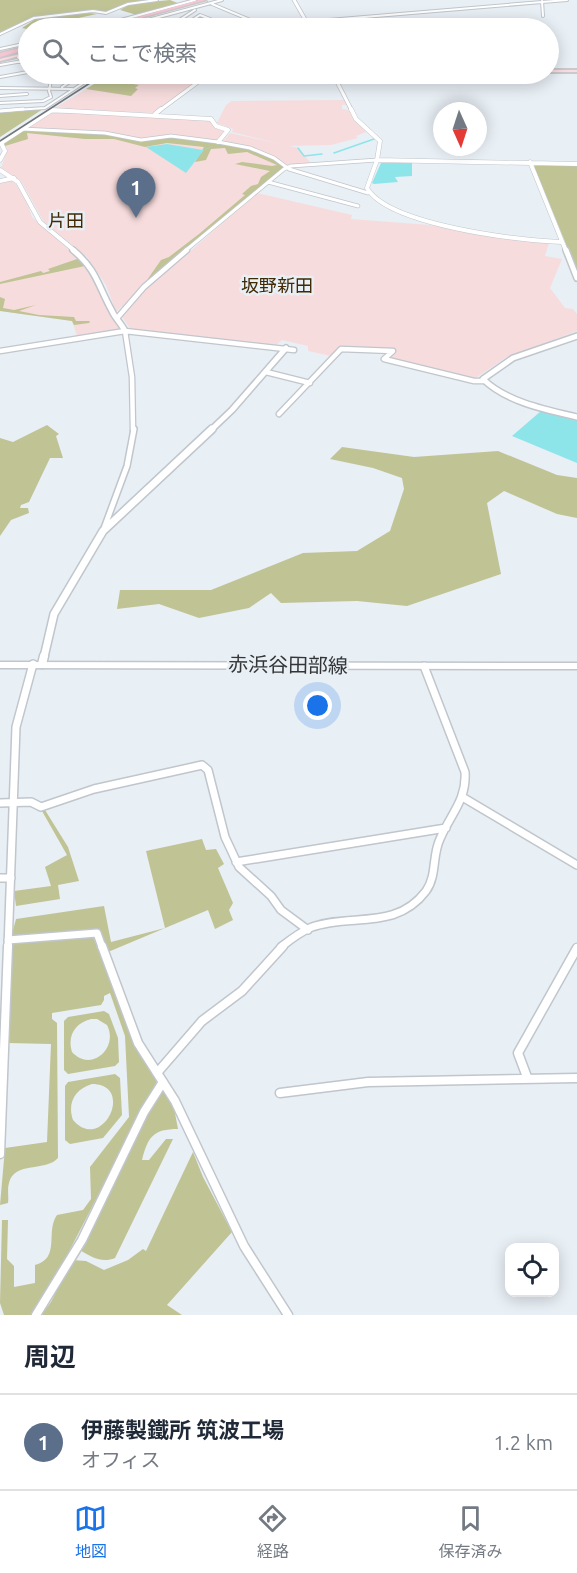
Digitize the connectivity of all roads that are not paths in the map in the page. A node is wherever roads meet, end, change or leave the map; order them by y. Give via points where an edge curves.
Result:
1 (157, 0) edge
2 (172, 0) edge
3 (195, 0) edge
4 (222, 0) edge
5 (294, 0) edge
6 (567, 0) edge
7 (209, 1) edge
8 (542, 2) edge
9 (183, 4) junction
10 (192, 8) junction
11 (106, 13) junction
12 (161, 16) junction
13 (543, 16) dead end
14 (34, 18) edge
15 (115, 18) edge
16 (132, 18) edge
17 (140, 18) edge
18 (145, 18) edge
19 (155, 18) edge
20 (170, 18) edge
21 (182, 18) edge
22 (247, 18) edge
23 (305, 18) edge
24 (344, 18) edge
25 (18, 28) edge
26 (1, 37) edge
27 (18, 48) edge
28 (18, 50) edge
29 (0, 55) edge
30 (18, 62) edge
31 (0, 65) edge
32 (559, 70) edge
33 (577, 70) edge
34 (18, 72) edge
35 (0, 76) edge
36 (50, 84) edge
37 (66, 84) edge
38 (81, 84) edge
39 (195, 84) edge
40 (338, 84) edge
41 (27, 87) junction
42 (49, 87) junction
43 (61, 87) junction
44 (0, 88) edge
45 (73, 89) junction
46 (27, 94) junction
47 (0, 96) edge
48 (28, 101) junction
49 (0, 103) edge
50 (27, 109) junction
51 (0, 111) edge
52 (155, 114) junction
53 (22, 129) junction
54 (218, 142) junction
55 (0, 160) edge
56 (377, 160) junction
57 (530, 162) junction
58 (577, 164) edge
59 (287, 168) junction
60 (0, 170) edge
61 (14, 178) junction
62 (0, 181) edge
63 (268, 182) junction
64 (368, 193) junction
65 (358, 206) dead end
66 (562, 242) junction
67 (577, 278) edge
68 (118, 317) junction
69 (125, 331) junction
70 (577, 336) edge
71 (286, 348) junction
72 (294, 350) dead end
73 (0, 351) edge
74 (266, 372) junction
75 (484, 381) junction
76 (310, 383) junction
77 (279, 414) dead end
78 (577, 417) edge
79 (103, 531) junction
80 (37, 664) junction
81 (0, 665) edge
82 (424, 666) junction
83 (577, 666) edge
84 (464, 798) junction
85 (15, 802) junction
86 (0, 803) edge
87 (446, 828) junction
88 (236, 862) junction
89 (577, 866) edge
90 (0, 878) edge
91 (11, 878) junction
92 (308, 930) junction
93 (8, 940) junction
94 (577, 948) edge
95 (157, 1073) junction
96 (526, 1077) junction
97 (577, 1078) edge
98 (163, 1082) junction
99 (280, 1093) dead end
100 (1, 1132) edge
101 (0, 1154) edge
102 (36, 1315) edge
103 (288, 1315) edge

1 - 11 street via 129,4
2 - 9 street
3 - 9 street
4 - 7 street
5 - 23 street
6 - 8 street
7 - 10 street
7 - 17 highway
7 - 18 highway
7 - 22 street
8 - 13 street
8 - 24 street
9 - 16 street
10 - 12 street
10 - 21 street via 196,10
11 - 14 street
11 - 15 street
12 - 19 street
12 - 20 street
25 - 26 street
27 - 29 street via 8,47
28 - 29 highway
30 - 31 street
32 - 33 main road
34 - 35 street
36 - 42 street
37 - 43 street
38 - 45 street
39 - 52 street
40 - 56 street via 356,119 380,141
41 - 42 street
41 - 44 street
41 - 46 street
42 - 43 street
42 - 48 street via 51,97
43 - 45 street
45 - 50 street via 46,107
46 - 47 street
46 - 48 street
48 - 49 street
48 - 50 street
50 - 51 street
52 - 53 street via 52,110
52 - 54 street via 213,120 216,126 228,131
53 - 54 street via 105,133 141,140 171,136
53 - 55 street via 1,143 5,151
54 - 59 street via 266,154
56 - 57 street
56 - 59 street
56 - 64 street
57 - 58 street
57 - 66 street
59 - 63 street
59 - 64 street
60 - 61 street
61 - 62 street
61 - 68 street via 40,222 84,259
63 - 65 street
63 - 68 street via 144,287
64 - 66 street via 392,207 436,222 496,235
66 - 67 street
68 - 69 street
69 - 71 street
69 - 73 street
69 - 79 street via 133,384 132,445
70 - 75 street via 508,362 484,377
71 - 72 street
71 - 74 street
74 - 76 street
74 - 79 street via 232,410
75 - 76 street via 384,358 393,351 341,349
75 - 78 street via 545,409
76 - 77 street
79 - 80 street via 54,614
80 - 81 main road, 赤浜谷田部線
80 - 82 main road, 赤浜谷田部線
80 - 85 street via 16,727
82 - 83 main road, 赤浜谷田部線
82 - 84 street via 465,772
84 - 87 street
84 - 89 street
85 - 86 street
85 - 88 street via 31,802 41,807 94,789 202,765 208,770 225,837
85 - 91 street
87 - 88 street
87 - 92 street via 438,842 426,891 403,912 389,918
88 - 92 street via 281,910
90 - 91 street
91 - 93 street
92 - 95 street via 277,949 240,993 203,1020
93 - 95 street via 97,933 138,1043
93 - 100 street
94 - 96 street via 518,1053
95 - 98 street
96 - 97 street
96 - 99 street via 315,1085
98 - 102 street via 144,1112 82,1240
98 - 103 street via 244,1246
100 - 101 street

